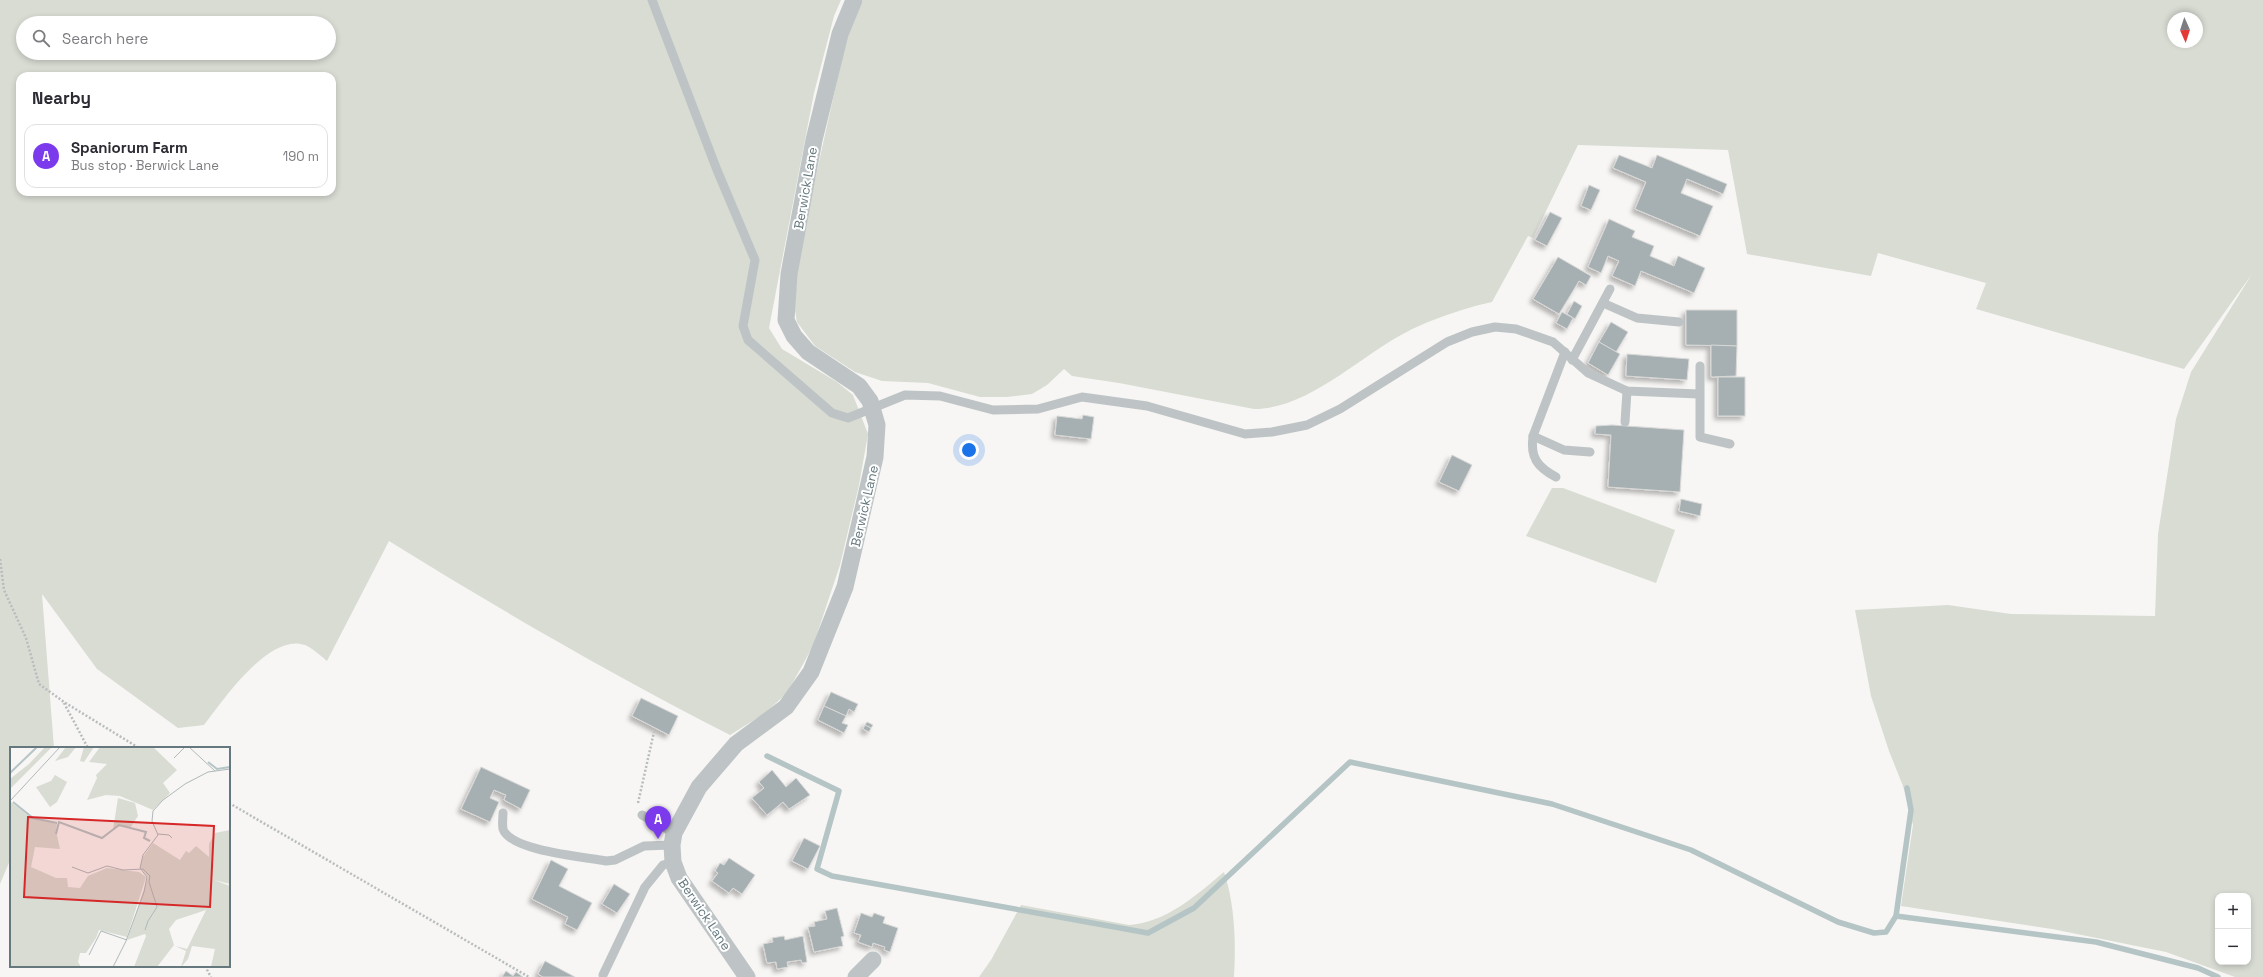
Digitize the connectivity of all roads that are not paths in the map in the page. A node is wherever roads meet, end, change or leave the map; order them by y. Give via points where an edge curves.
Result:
1 (652, 0) edge
2 (854, 0) edge
3 (1610, 289) dead end
4 (1603, 303) junction
5 (1679, 322) dead end
6 (1565, 352) junction
7 (1572, 360) junction
8 (1700, 366) dead end
9 (1627, 391) junction
10 (1699, 394) junction
11 (872, 409) junction
12 (1625, 422) dead end
13 (1533, 436) junction
14 (1730, 444) dead end
15 (1590, 452) dead end
16 (1556, 476) dead end
17 (503, 813) dead end
18 (642, 815) road end
19 (673, 839) junction
20 (673, 862) junction
21 (873, 960) dead end
22 (603, 975) dead end
23 (747, 977) edge
24 (856, 977) edge

1 - 11 lane via 754,260 743,326 748,340 832,412 848,418
2 - 11 street, Berwick Lane via 840,34 814,140 789,274 786,320 794,336 808,352 859,386 870,401
3 - 4 lane
4 - 5 lane via 1636,318
4 - 7 lane
6 - 7 lane
6 - 11 lane via 1553,342 1516,329 1495,327 1472,332 1446,342 1340,409 1307,425 1272,432 1245,434 1147,406 1082,397 1038,409 993,410 940,396 905,395 889,399
6 - 13 lane
7 - 9 lane via 1588,373
8 - 10 lane
9 - 10 lane
9 - 12 lane
10 - 14 lane via 1700,437
11 - 19 street, Berwick Lane via 877,425 875,457 845,587 811,672 786,707 736,744 699,787
13 - 15 lane via 1564,450
13 - 16 lane via 1531,447 1537,465
17 - 19 lane via 503,829 521,845 606,861 615,860 644,846
18 - 19 lane
19 - 20 street, Berwick Lane
20 - 22 lane via 663,865 645,887
20 - 23 street, Berwick Lane via 679,878
21 - 24 street

